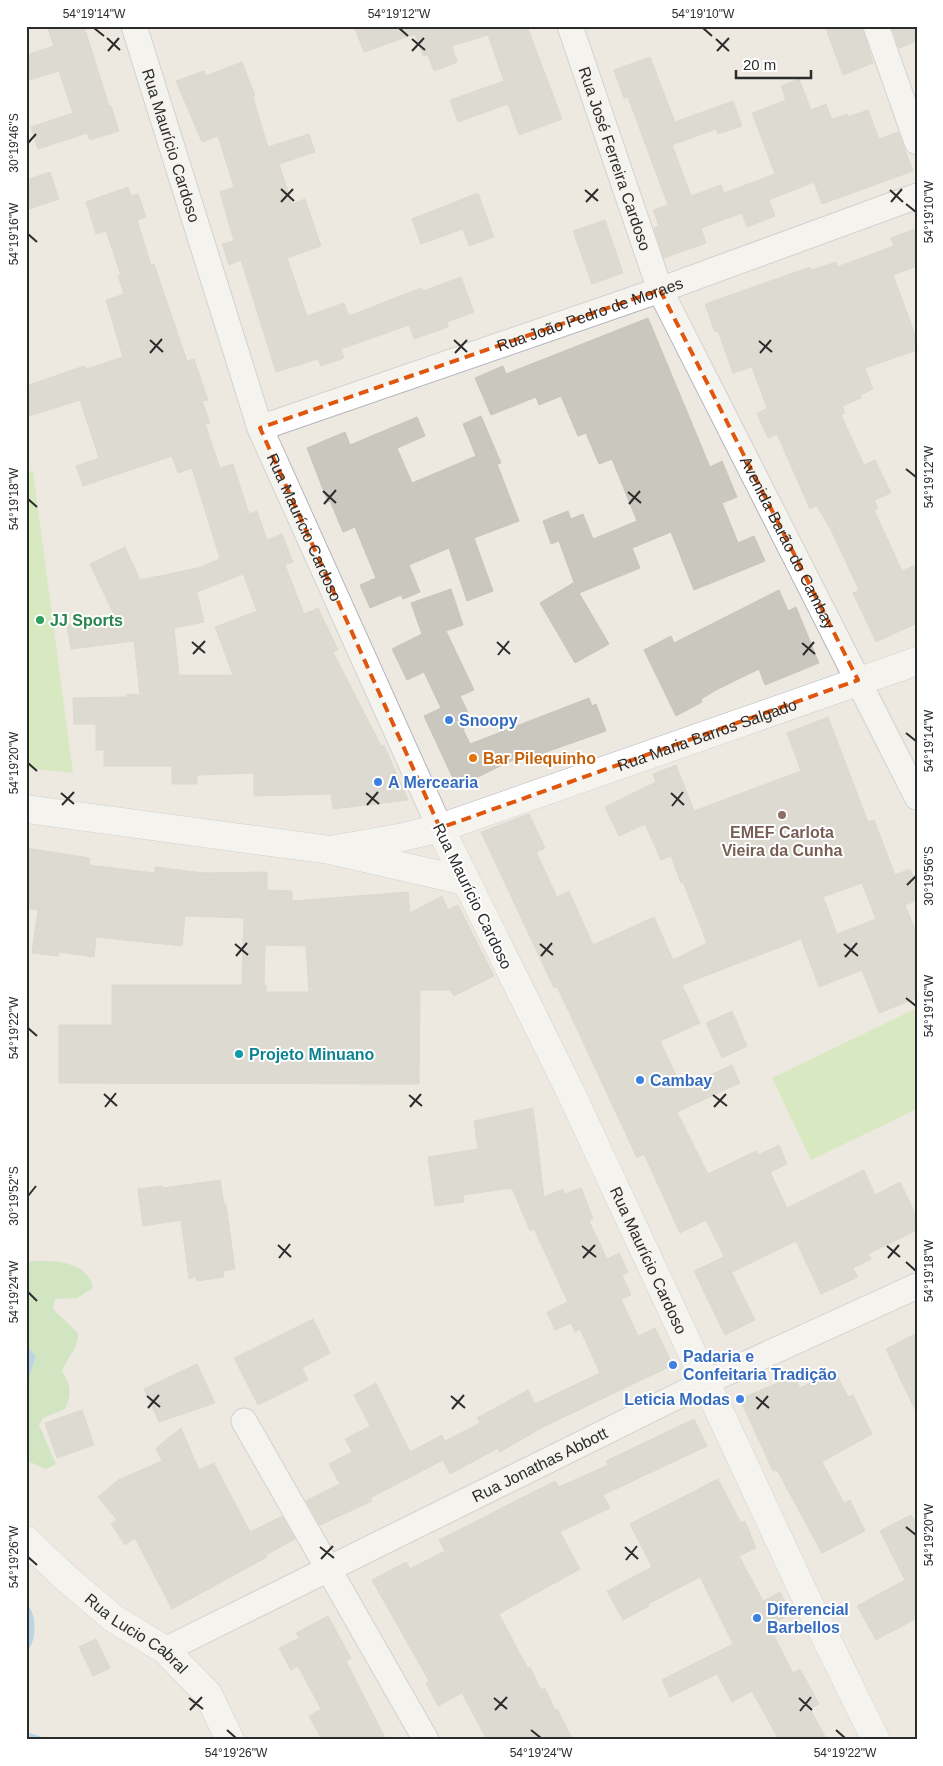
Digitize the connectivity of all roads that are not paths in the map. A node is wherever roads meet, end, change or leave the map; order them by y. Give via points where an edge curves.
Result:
1 (134, 26) edge
2 (570, 26) edge
3 (876, 26) edge
4 (917, 142) edge
5 (917, 196) edge
6 (660, 290) junction
7 (260, 428) junction
8 (917, 661) edge
9 (858, 680) junction
10 (917, 797) edge
11 (26, 809) edge
12 (440, 828) junction
13 (330, 850) junction
14 (466, 881) junction
15 (917, 1286) edge
16 (706, 1382) junction
17 (244, 1420) dead end
18 (26, 1540) edge
19 (328, 1569) junction
20 (165, 1650) junction
21 (230, 1740) edge
22 (426, 1740) edge
23 (876, 1740) edge

1 - 7 street, Rua Maurício Cardoso
2 - 6 street, Rua José Ferreira Cardoso
3 - 4 street
5 - 6 street, Rua João Pedro de Moraes
6 - 7 street, Rua João Pedro de Moraes
6 - 9 street, Avenida Barão do Cambay
7 - 12 street, Rua Maurício Cardoso
8 - 9 street, Rua Maria Barros Salgado
9 - 10 street, Avenida Barão do Cambay
9 - 12 street, Rua Maria Barros Salgado
11 - 13 street
12 - 13 street, Rua Maria Barros Salgado
12 - 14 street, Rua Maurício Cardoso
13 - 14 street
14 - 16 street, Rua Maurício Cardoso via 570,1091
15 - 16 street, Rua Jonathas Abbott
16 - 19 street, Rua Jonathas Abbott
16 - 23 street, Rua Maurício Cardoso
17 - 19 street
18 - 20 street, Rua Lucio Cabral via 113,1618
19 - 20 street, Rua Jonathas Abbott
19 - 22 street
20 - 21 street, Rua Lucio Cabral via 208,1694

